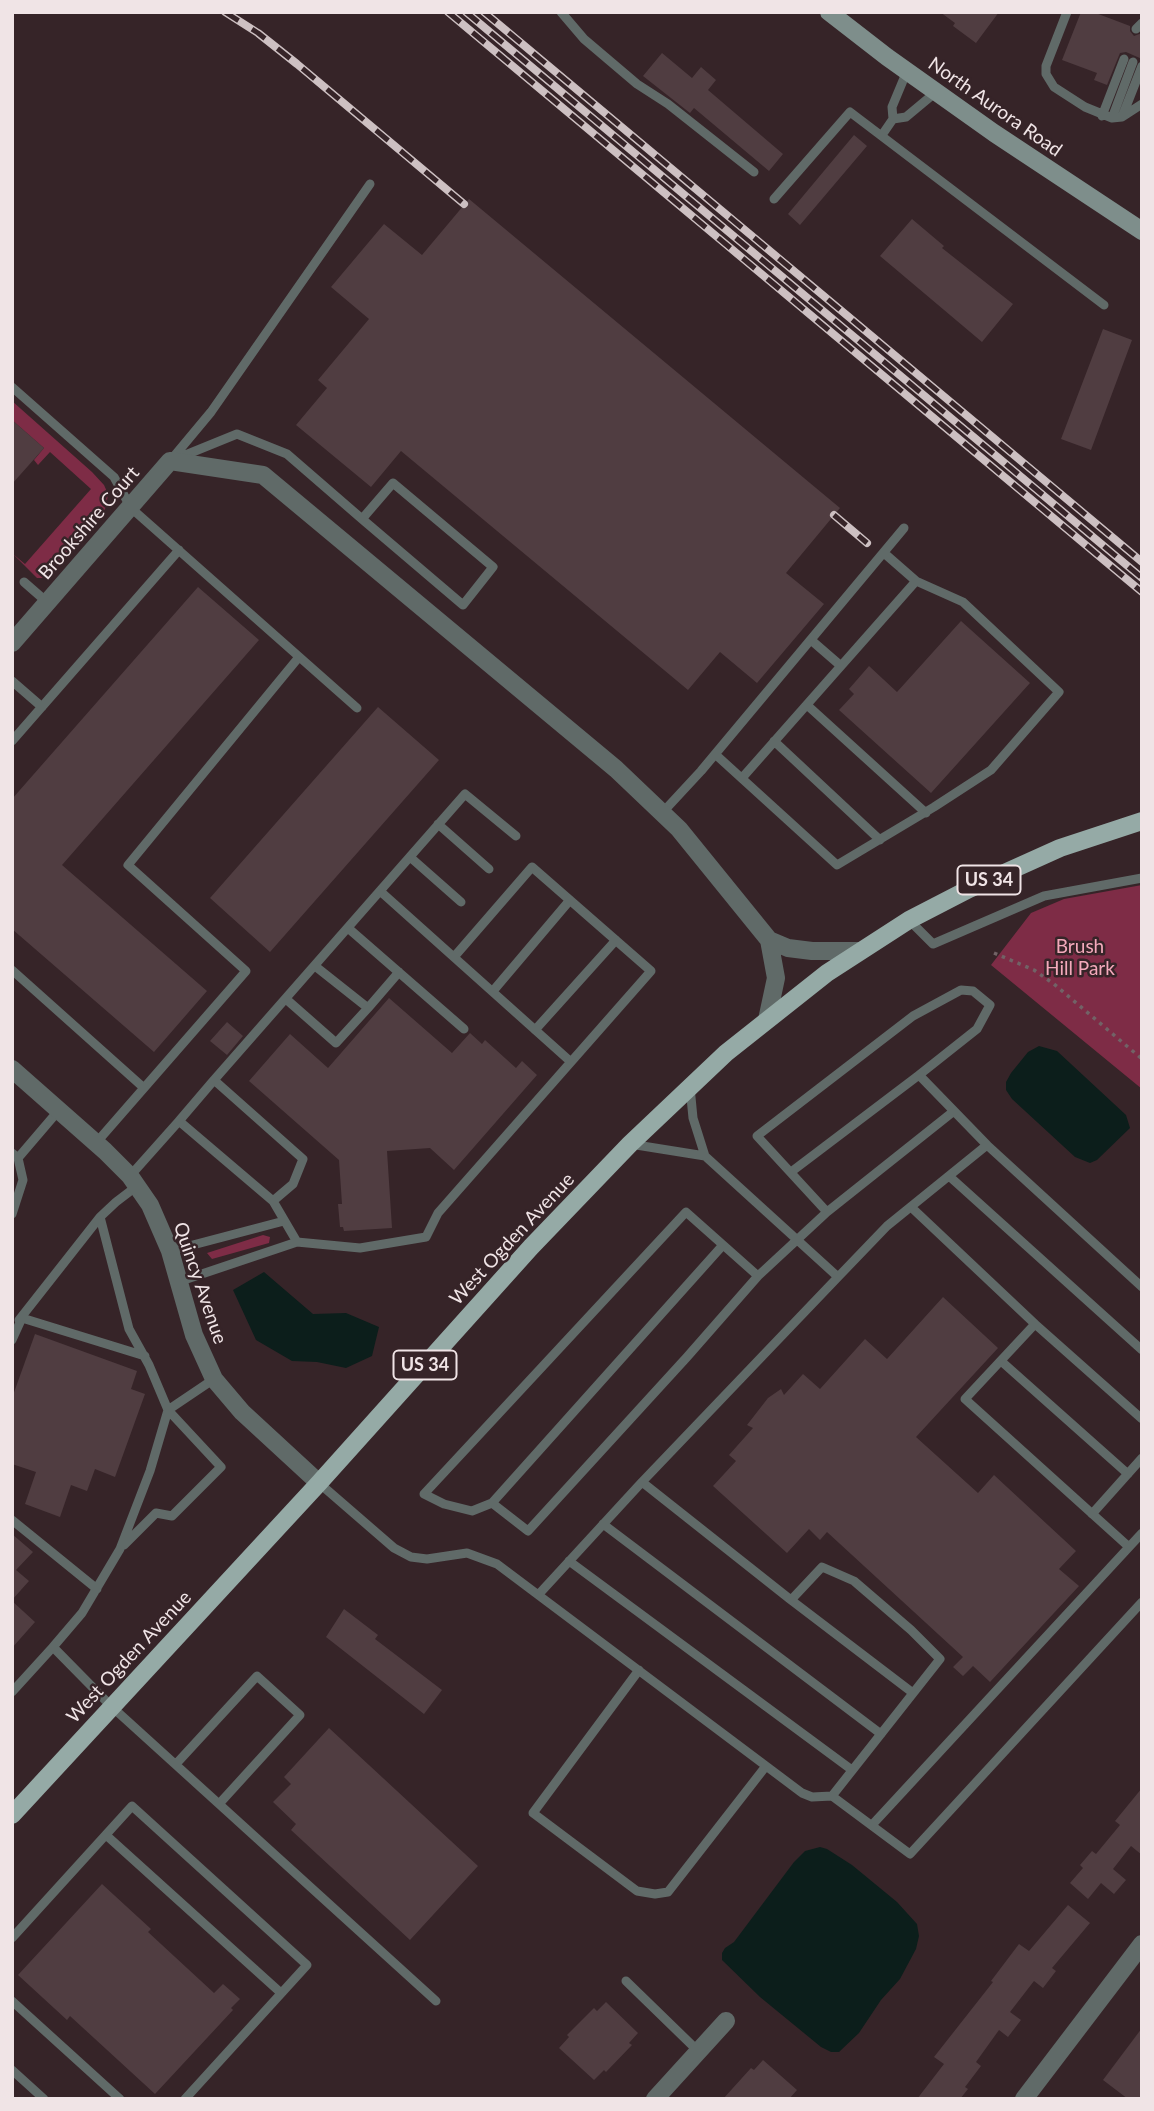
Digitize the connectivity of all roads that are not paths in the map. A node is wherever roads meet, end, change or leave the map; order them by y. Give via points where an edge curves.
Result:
1 (561, 12) edge
2 (830, 12) edge
3 (1067, 12) edge
4 (1133, 62) edge
5 (907, 71) junction
6 (936, 92) junction
7 (1142, 94) edge
8 (1139, 107) edge
9 (1107, 117) junction
10 (1122, 117) junction
11 (893, 119) junction
12 (882, 135) junction
13 (754, 172) dead end
14 (370, 184) dead end
15 (774, 199) dead end
16 (1142, 231) edge
17 (1104, 305) dead end
18 (12, 387) edge
19 (170, 461) junction
20 (131, 508) junction
21 (362, 519) junction
22 (904, 528) dead end
23 (179, 550) junction
24 (884, 553) junction
25 (916, 581) junction
26 (24, 582) dead end
27 (48, 603) junction
28 (811, 640) junction
29 (12, 643) edge
30 (299, 657) junction
31 (841, 666) junction
32 (12, 681) edge
33 (807, 705) junction
34 (42, 707) junction
35 (357, 708) dead end
36 (12, 741) edge
37 (774, 741) junction
38 (715, 754) junction
39 (742, 778) junction
40 (663, 812) junction
41 (926, 813) junction
42 (1142, 821) edge
43 (438, 824) junction
44 (516, 836) dead end
45 (880, 840) junction
46 (410, 858) junction
47 (489, 869) dead end
48 (1142, 878) edge
49 (380, 891) junction
50 (570, 900) junction
51 (460, 902) dead end
52 (909, 920) junction
53 (348, 928) junction
54 (615, 940) junction
55 (769, 940) junction
56 (859, 951) junction
57 (454, 957) junction
58 (315, 966) junction
59 (12, 971) edge
60 (399, 972) junction
61 (493, 991) junction
62 (286, 999) junction
63 (368, 1008) junction
64 (766, 1020) junction
65 (464, 1029) dead end
66 (535, 1030) junction
67 (570, 1062) junction
68 (12, 1069) edge
69 (919, 1075) junction
70 (214, 1080) junction
71 (690, 1086) junction
72 (144, 1088) junction
73 (59, 1110) junction
74 (954, 1111) junction
75 (179, 1121) junction
76 (96, 1143) junction
77 (630, 1144) junction
78 (987, 1145) junction
79 (15, 1155) edge
80 (705, 1156) junction
81 (790, 1172) junction
82 (949, 1176) junction
83 (134, 1181) junction
84 (273, 1201) junction
85 (911, 1207) junction
86 (827, 1212) junction
87 (12, 1214) edge
88 (100, 1217) junction
89 (284, 1221) junction
90 (797, 1240) junction
91 (297, 1241) junction
92 (723, 1245) junction
93 (170, 1251) junction
94 (758, 1276) junction
95 (838, 1277) junction
96 (178, 1282) junction
97 (1142, 1287) edge
98 (22, 1318) junction
99 (1034, 1324) junction
100 (12, 1326) edge
101 (12, 1340) edge
102 (1142, 1350) edge
103 (145, 1356) junction
104 (1001, 1361) junction
105 (214, 1379) junction
106 (169, 1410) junction
107 (1142, 1419) edge
108 (1142, 1458) edge
109 (1128, 1474) junction
110 (319, 1482) junction
111 (642, 1482) junction
112 (492, 1503) junction
113 (1092, 1514) junction
114 (12, 1520) edge
115 (603, 1524) junction
116 (1142, 1533) edge
117 (1129, 1547) junction
118 (120, 1549) junction
119 (569, 1561) junction
120 (97, 1588) junction
121 (538, 1594) junction
122 (790, 1600) junction
123 (1142, 1602) edge
124 (52, 1647) junction
125 (639, 1670) junction
126 (12, 1692) edge
127 (913, 1693) junction
128 (111, 1706) junction
129 (881, 1734) junction
130 (176, 1765) junction
131 (766, 1766) junction
132 (852, 1770) junction
133 (832, 1796) junction
134 (219, 1804) junction
135 (12, 1815) edge
136 (872, 1825) junction
137 (106, 1835) junction
138 (12, 1938) edge
139 (1142, 1944) edge
140 (626, 1981) dead end
141 (281, 1993) junction
142 (12, 2001) edge
143 (436, 2001) dead end
144 (726, 2021) dead end
145 (698, 2051) junction
146 (12, 2070) edge
147 (1032, 2096) edge
148 (661, 2097) edge
149 (44, 2099) edge
150 (120, 2099) edge
151 (185, 2099) edge

1 - 13 lane via 584,39 637,84
2 - 5 main road, North Aurora Road
3 - 9 lane via 1046,74 1054,87
4 - 9 lane
4 - 10 lane
5 - 6 main road, North Aurora Road
5 - 11 lane via 892,107
6 - 11 lane via 906,117
6 - 16 main road, North Aurora Road
7 - 8 lane
8 - 10 lane
9 - 10 lane
11 - 12 lane
12 - 15 lane via 850,112
12 - 17 lane
14 - 19 lane via 211,412
18 - 20 lane via 114,477
19 - 20 street, Brookshire Court
19 - 21 lane via 237,434 287,454
19 - 40 street via 263,475
20 - 23 lane
20 - 27 street, Brookshire Court
21 - 21 lane via 463,605 493,567 393,483
22 - 24 lane
23 - 30 lane
23 - 34 lane
24 - 25 lane
24 - 28 lane
25 - 31 lane
25 - 41 lane via 963,602 1059,692 992,770
26 - 27 lane
27 - 29 street, Brookshire Court
28 - 31 lane
28 - 38 lane
30 - 35 lane
30 - 72 lane via 128,865 246,971
31 - 33 lane
32 - 34 lane
33 - 37 lane
33 - 41 lane
34 - 36 lane
37 - 39 lane
37 - 45 lane
38 - 39 lane
38 - 40 lane
39 - 45 lane via 837,866
40 - 55 street
41 - 45 lane
42 - 52 main road, West Ogden Avenue / US 34 via 1048,853
43 - 44 lane via 465,794
43 - 46 lane
43 - 47 lane
46 - 49 lane
46 - 51 lane
48 - 52 lane via 1044,896 933,944
49 - 53 lane
49 - 57 lane
50 - 54 lane
50 - 57 lane via 532,867
50 - 61 lane
52 - 56 main road, West Ogden Avenue / US 34
53 - 58 lane
53 - 60 lane
54 - 66 lane
54 - 67 lane via 651,971
55 - 56 street via 800,950
55 - 64 street via 776,978
56 - 64 main road, West Ogden Avenue / US 34
57 - 61 lane
58 - 62 lane
58 - 63 lane
59 - 72 lane
60 - 63 lane
60 - 65 lane
61 - 66 lane
62 - 63 lane via 336,1043
62 - 70 lane
64 - 71 main road, West Ogden Avenue / US 34
66 - 67 lane
67 - 91 lane via 438,1213 426,1237 360,1248
68 - 73 street, Quincy Avenue
69 - 74 lane
69 - 81 lane
69 - 81 lane via 977,1028 990,1005 973,991 961,990 913,1016 757,1136
70 - 75 lane
70 - 84 lane via 303,1159 293,1184
71 - 77 main road, West Ogden Avenue / US 34
71 - 80 lane via 693,1118
72 - 76 lane
73 - 76 street, Quincy Avenue
73 - 79 lane
74 - 78 lane
74 - 86 lane
75 - 83 lane
75 - 84 lane
76 - 83 street, Quincy Avenue
77 - 80 lane
77 - 110 main road, West Ogden Avenue / US 34
78 - 82 lane
78 - 97 lane
79 - 87 lane via 23,1180
80 - 90 lane
81 - 86 lane
82 - 85 lane
82 - 102 lane
83 - 88 lane
83 - 93 street, Quincy Avenue
84 - 89 lane
85 - 95 lane
85 - 99 lane
86 - 90 lane
88 - 98 lane
88 - 103 lane via 129,1329
89 - 91 lane
89 - 93 lane
90 - 94 lane
90 - 95 lane
91 - 96 lane
92 - 94 lane
92 - 112 lane
92 - 112 lane via 686,1212 424,1494 472,1511
93 - 96 street, Quincy Avenue
94 - 112 lane via 528,1531
95 - 111 lane
96 - 105 street, Quincy Avenue
98 - 100 lane
98 - 101 lane
98 - 103 lane
99 - 104 lane
99 - 107 lane
103 - 106 lane
104 - 109 lane
104 - 113 lane via 965,1399
105 - 106 lane
105 - 110 street, Quincy Avenue via 242,1412
106 - 118 lane
106 - 118 lane via 221,1467 173,1516 156,1513
108 - 109 lane
109 - 113 lane
110 - 121 lane via 394,1548 411,1557 477,1555
110 - 128 main road, West Ogden Avenue / US 34
111 - 115 lane
111 - 122 lane
113 - 117 lane
114 - 120 lane
115 - 119 lane
115 - 129 lane
116 - 117 lane
117 - 136 lane
118 - 120 lane
119 - 121 lane
119 - 132 lane
120 - 124 lane
121 - 125 lane
122 - 127 lane
122 - 127 lane via 822,1567 854,1581 940,1660
123 - 136 lane via 910,1854
124 - 126 lane
124 - 128 lane
125 - 131 lane
125 - 131 lane via 533,1813 637,1891 668,1892
127 - 129 lane
128 - 130 lane
128 - 135 main road, West Ogden Avenue / US 34
129 - 132 lane
130 - 134 lane
130 - 134 lane via 257,1676 283,1699 300,1715
131 - 133 lane via 802,1793
132 - 133 lane
133 - 136 lane
134 - 143 lane
137 - 138 lane
137 - 141 lane
137 - 141 lane via 132,1806 307,1965
139 - 147 street
140 - 145 lane
141 - 151 lane
142 - 150 lane
144 - 145 street
145 - 148 street
146 - 149 lane

